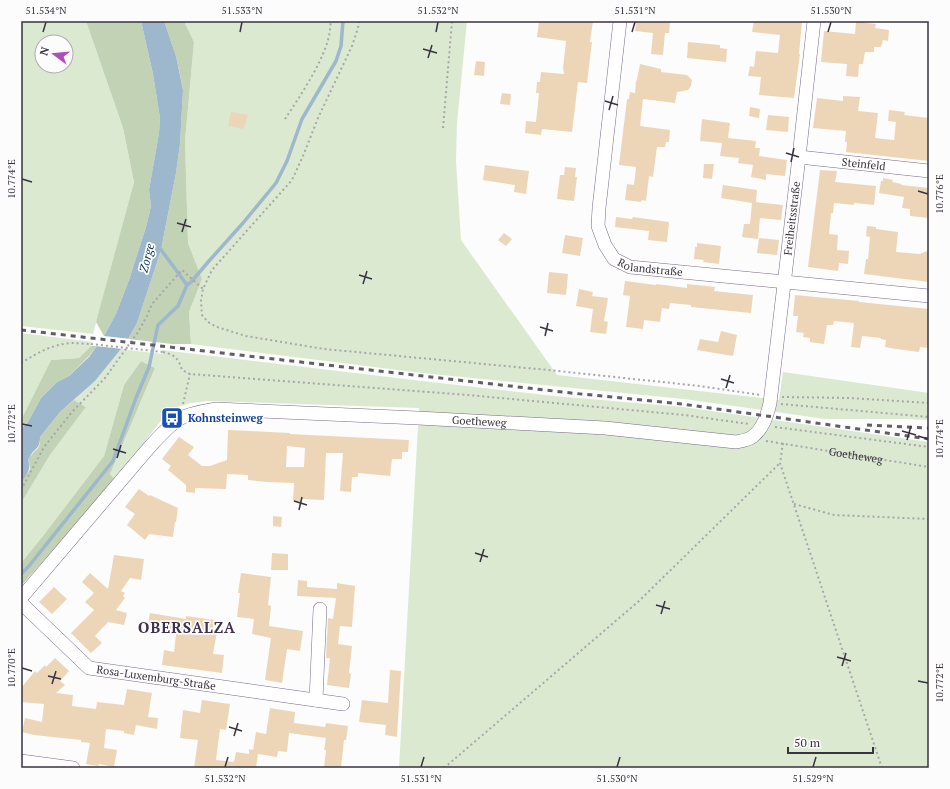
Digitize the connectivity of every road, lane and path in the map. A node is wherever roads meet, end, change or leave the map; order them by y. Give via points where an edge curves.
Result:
1 (331, 21) edge
2 (358, 21) edge
3 (452, 21) edge
4 (620, 21) edge
5 (814, 21) edge
6 (285, 119) dead end
7 (443, 128) dead end
8 (799, 157) junction
9 (929, 171) edge
10 (784, 282) junction
11 (203, 289) junction
12 (929, 296) edge
13 (21, 363) edge
14 (190, 374) junction
15 (929, 403) edge
16 (768, 410) junction
17 (929, 417) edge
18 (180, 419) junction
19 (929, 447) edge
20 (780, 463) junction
21 (929, 467) edge
22 (21, 490) edge
23 (793, 504) junction
24 (929, 519) edge
25 (21, 598) edge
26 (21, 603) edge
27 (320, 609) dead end
28 (316, 700) junction
29 (343, 704) dead end
30 (21, 761) edge
31 (73, 768) edge
32 (444, 768) edge
33 (882, 768) edge

1 - 6 path via 324,51
2 - 11 path via 352,46 292,180 212,270
3 - 7 path
4 - 10 street, Rolandstraße via 599,208 598,226 605,245 614,259 630,267
5 - 8 street, Freiheitsstraße
8 - 9 street, Steinfeld
8 - 10 street, Freiheitsstraße
10 - 12 street, Rolandstraße
10 - 16 street, Freiheitsstraße
11 - 16 path via 202,315 208,322 246,336 324,349 700,386
11 - 22 path via 182,270 176,276 152,304 138,332 105,378 72,412 44,447
13 - 14 path, bridge via 57,345 91,344 163,352 175,356 182,370
14 - 16 path via 468,395 684,415
14 - 18 path
15 - 16 path via 850,398
16 - 17 path
16 - 18 street, Goetheweg via 751,438 736,442 605,428 224,409 199,412
16 - 19 path via 813,433
18 - 25 street via 164,431 147,450
20 - 21 path, Goetheweg via 783,443
20 - 23 path
20 - 32 path via 639,601
23 - 24 path via 834,515
23 - 33 path
26 - 28 street, Rosa-Luxemburg-Straße via 88,668
27 - 28 street
28 - 29 street, Rosa-Luxemburg-Straße
30 - 31 street

